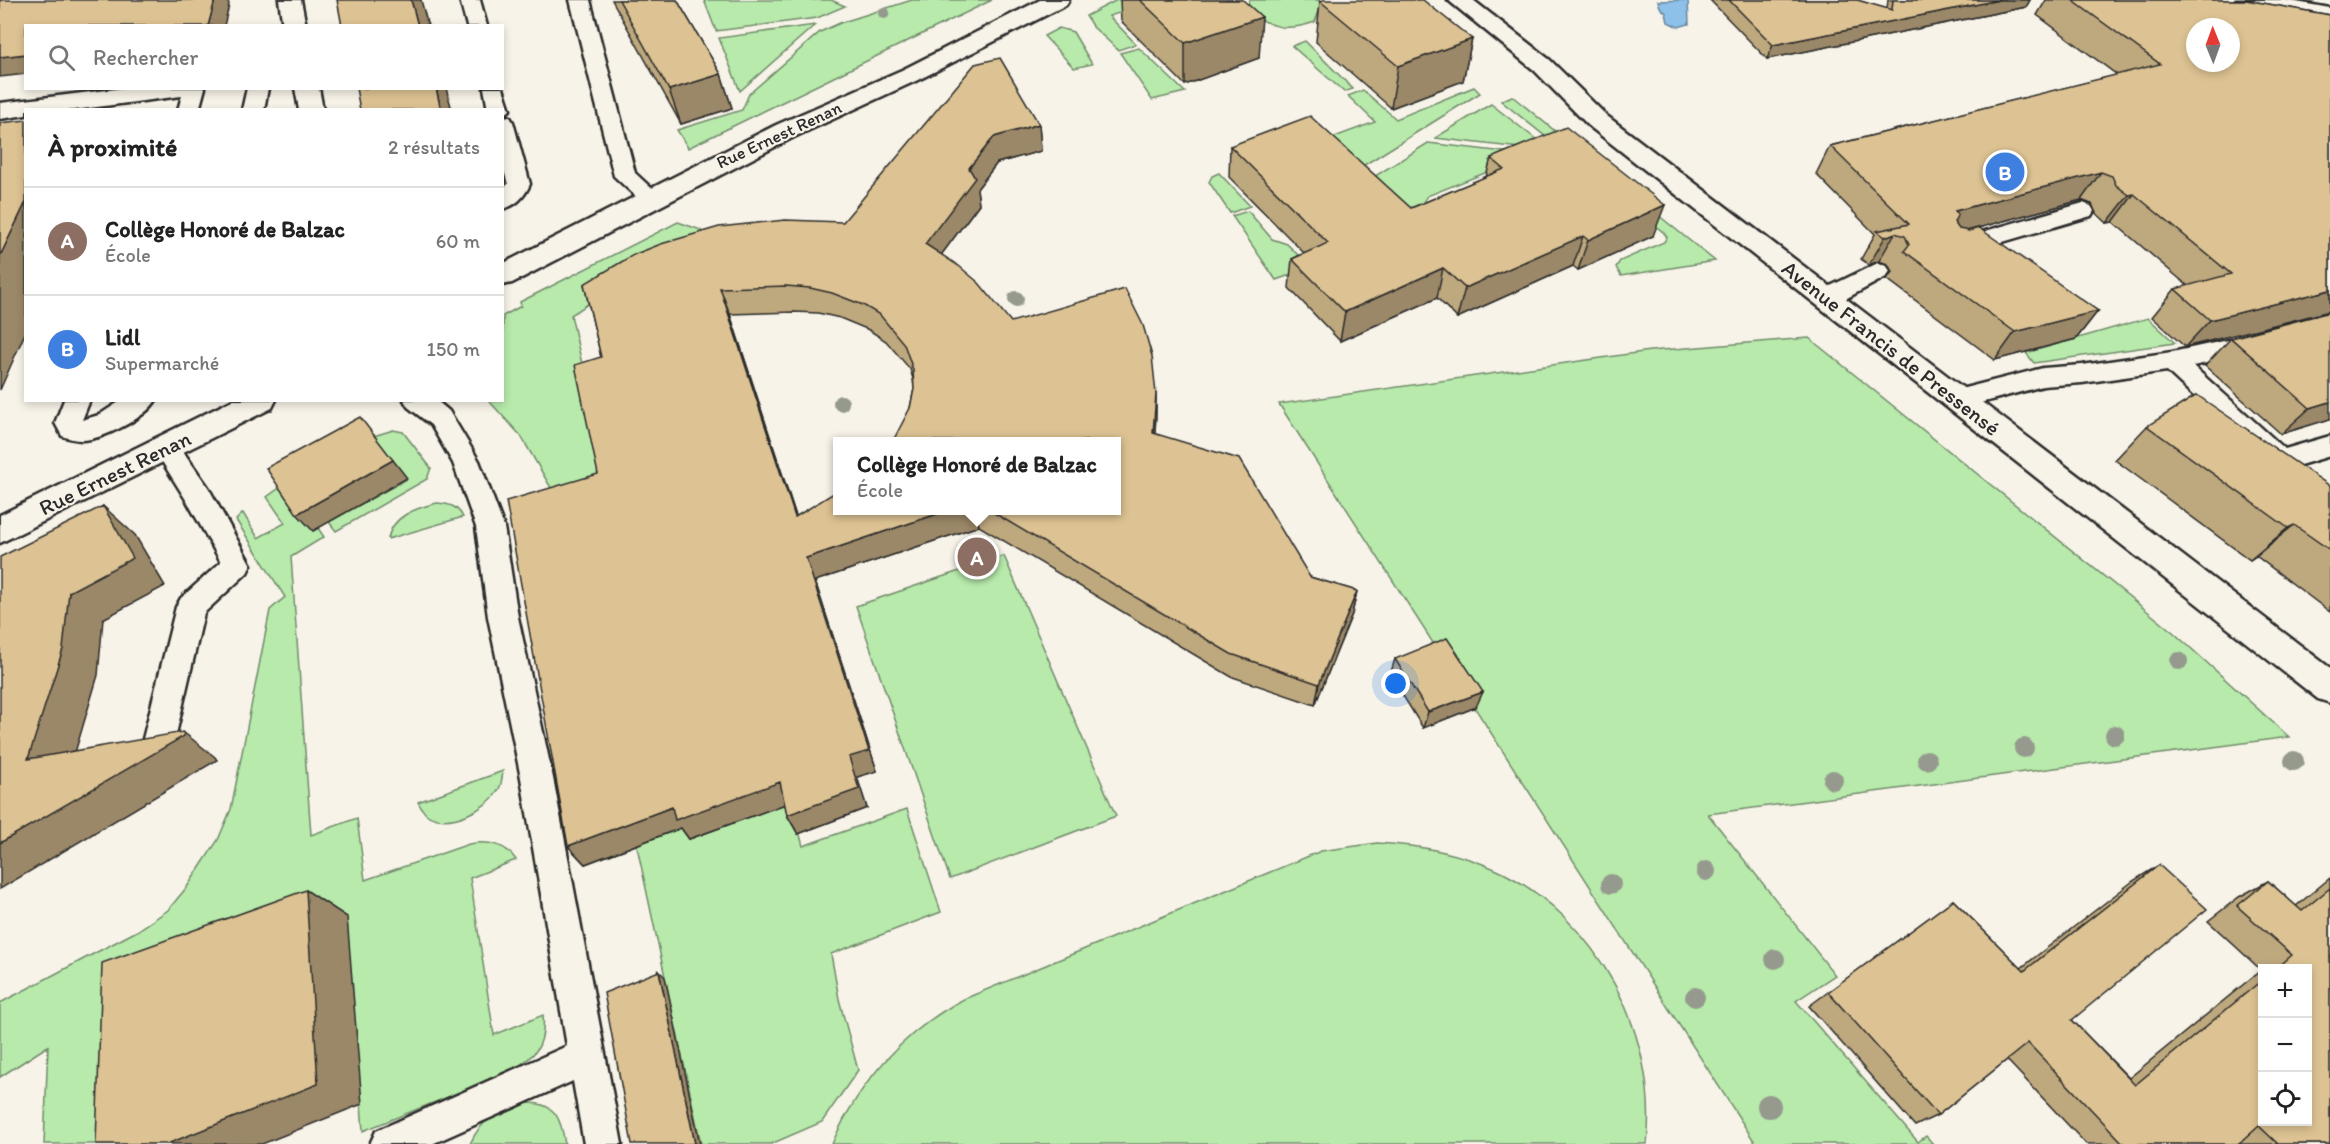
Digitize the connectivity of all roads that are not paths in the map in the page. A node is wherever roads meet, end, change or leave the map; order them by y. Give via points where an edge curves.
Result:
1 (290, 0) edge
2 (470, 0) edge
3 (580, 0) edge
4 (1058, 0) edge
5 (1459, 0) edge
6 (2247, 0) edge
7 (2330, 15) edge
8 (295, 24) edge
9 (476, 24) edge
10 (173, 90) edge
11 (194, 90) edge
12 (258, 90) edge
13 (307, 90) edge
14 (494, 90) edge
15 (24, 108) edge
16 (25, 108) edge
17 (189, 108) edge
18 (253, 108) edge
19 (311, 108) edge
20 (499, 108) edge
21 (0, 111) edge
22 (504, 129) edge
23 (651, 198) junction
24 (504, 200) edge
25 (2083, 211) edge
26 (1975, 242) junction
27 (1950, 249) edge
28 (1999, 263) edge
29 (1878, 272) dead end
30 (504, 275) edge
31 (1827, 298) junction
32 (2330, 321) edge
33 (2172, 361) junction
34 (1958, 399) junction
35 (76, 402) edge
36 (140, 402) edge
37 (257, 402) edge
38 (420, 402) edge
39 (2330, 446) edge
40 (166, 447) junction
41 (0, 530) edge
42 (2330, 688) edge
43 (158, 742) edge
44 (587, 1056) junction
45 (389, 1144) edge
46 (603, 1144) edge

1 - 8 street
2 - 9 lane
3 - 23 lane via 626,176
4 - 23 street, Rue Ernest Renan
5 - 31 street, Avenue Francis de Pressensé via 1542,65 1598,121
6 - 7 street
10 - 16 street
11 - 17 lane
12 - 18 lane
13 - 19 street
14 - 20 lane
15 - 21 street
22 - 24 lane via 519,184
23 - 30 street, Rue Ernest Renan
25 - 26 lane
26 - 27 lane
26 - 28 lane
29 - 31 lane
31 - 34 street, Avenue Francis de Pressensé
32 - 33 lane
33 - 34 lane via 2043,377
33 - 39 lane via 2280,461
34 - 42 street, Avenue Francis de Pressensé
35 - 36 lane via 68,423 80,432 93,429
37 - 40 street, Rue Ernest Renan
38 - 44 lane via 440,418 466,461 490,527 503,617 537,778
40 - 41 street, Rue Ernest Renan
40 - 43 lane via 237,565 191,607
44 - 45 lane
44 - 46 lane

